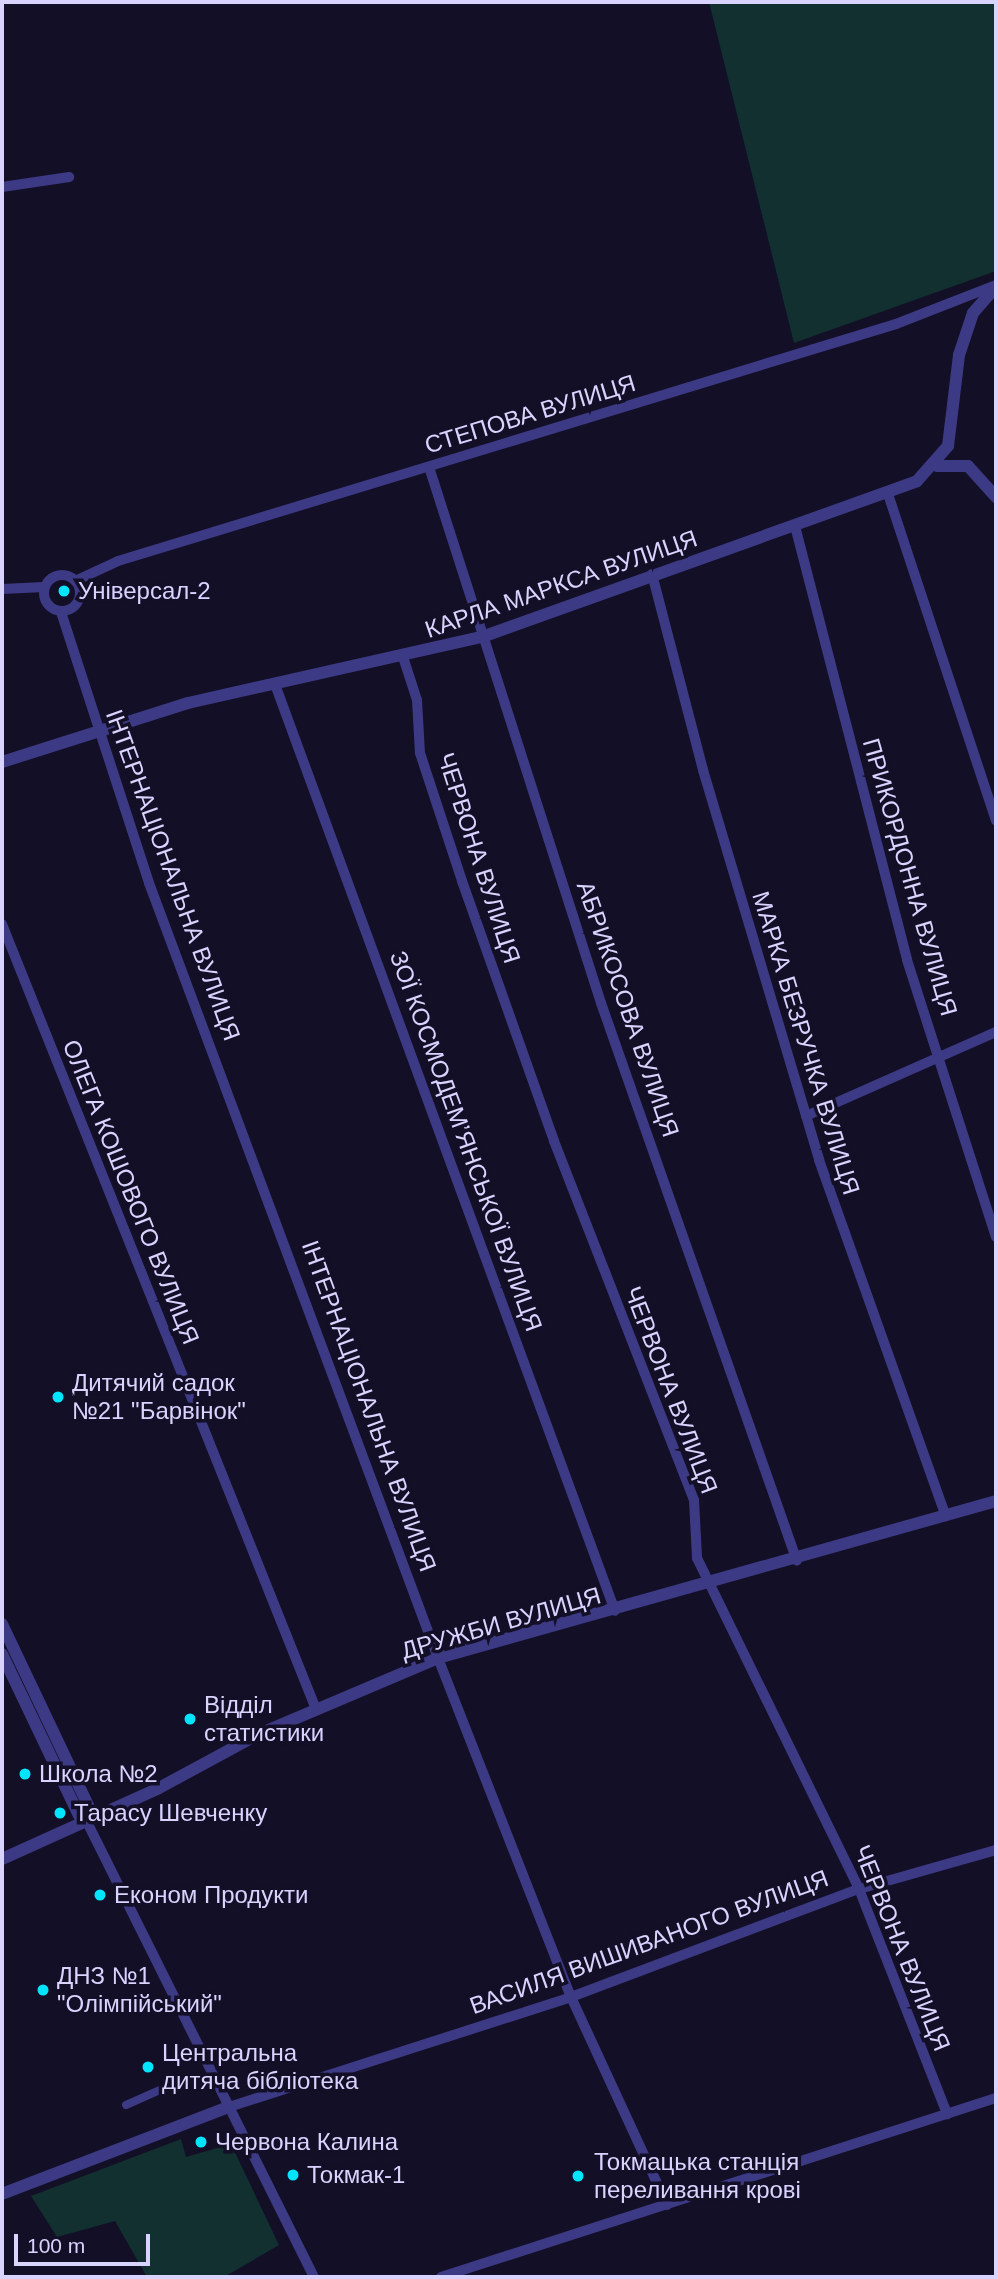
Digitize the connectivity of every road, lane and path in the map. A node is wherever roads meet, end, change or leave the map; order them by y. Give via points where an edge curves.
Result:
1 (69, 177) dead end
2 (2, 187) edge
3 (996, 286) edge
4 (937, 466) junction
5 (429, 467) junction
6 (888, 494) junction
7 (996, 497) edge
8 (795, 526) junction
9 (652, 575) junction
10 (75, 581) junction
11 (44, 587) junction
12 (2, 589) edge
13 (61, 612) junction
14 (482, 637) junction
15 (404, 660) junction
16 (276, 687) junction
17 (97, 730) junction
18 (2, 761) edge
19 (996, 821) edge
20 (2, 924) edge
21 (996, 1032) edge
22 (941, 1059) junction
23 (806, 1116) junction
24 (996, 1237) edge
25 (996, 1501) edge
26 (946, 1516) junction
27 (797, 1561) junction
28 (708, 1586) junction
29 (615, 1611) junction
30 (2, 1624) edge
31 (2, 1654) edge
32 (438, 1658) junction
33 (316, 1709) junction
34 (87, 1819) junction
35 (996, 1850) edge
36 (2, 1859) edge
37 (859, 1889) junction
38 (571, 1997) junction
39 (178, 2081) dead end
40 (996, 2098) edge
41 (127, 2105) dead end
42 (229, 2107) junction
43 (947, 2114) junction
44 (2, 2193) edge
45 (667, 2205) junction
46 (314, 2277) edge
47 (440, 2277) edge

1 - 2 street
3 - 4 street via 973,313 960,355 955,422
3 - 5 street, СТЕПОВА ВУЛИЦЯ via 858,337
4 - 6 street, КАРЛА МАРКСА ВУЛИЦЯ
4 - 7 street via 968,466
5 - 10 street, СТЕПОВА ВУЛИЦЯ via 118,561
5 - 14 street, АБРИКОСОВА ВУЛИЦЯ
6 - 8 street, КАРЛА МАРКСА ВУЛИЦЯ
6 - 19 street
8 - 9 street, КАРЛА МАРКСА ВУЛИЦЯ
8 - 22 street, ПРИКОРДОННА ВУЛИЦЯ via 907,960
9 - 14 street, КАРЛА МАРКСА ВУЛИЦЯ
9 - 23 street, МАРКА БЕЗРУЧКА ВУЛИЦЯ
10 - 11 street via 57,576
10 - 13 street via 79,598
11 - 12 street
11 - 13 street via 47,604
13 - 17 street, ІНТЕРНАЦІОНАЛЬНА ВУЛИЦЯ
14 - 15 street, КАРЛА МАРКСА ВУЛИЦЯ
14 - 27 street, АБРИКОСОВА ВУЛИЦЯ via 601,1003
15 - 16 street, КАРЛА МАРКСА ВУЛИЦЯ
15 - 28 street, ЧЕРВОНА ВУЛИЦЯ via 417,700 421,753 462,881 564,1166 694,1500 691,1531
16 - 17 street, КАРЛА МАРКСА ВУЛИЦЯ
16 - 29 street, ЗОЇ КОСМОДЕМ’ЯНСЬКОЇ ВУЛИЦЯ
17 - 18 street, КАРЛА МАРКСА ВУЛИЦЯ
17 - 32 street, ІНТЕРНАЦІОНАЛЬНА ВУЛИЦЯ
20 - 33 street, ОЛЕГА КОШОВОГО ВУЛИЦЯ
21 - 22 street
22 - 23 street
22 - 24 street, ПРИКОРДОННА ВУЛИЦЯ
23 - 26 street, МАРКА БЕЗРУЧКА ВУЛИЦЯ via 867,1308
25 - 26 street, ДРУЖБИ ВУЛИЦЯ
26 - 27 street, ДРУЖБИ ВУЛИЦЯ
27 - 28 street, ДРУЖБИ ВУЛИЦЯ
28 - 29 street, ДРУЖБИ ВУЛИЦЯ
28 - 37 street, ЧЕРВОНА ВУЛИЦЯ
29 - 32 street, ДРУЖБИ ВУЛИЦЯ
30 - 34 street
31 - 34 street
32 - 33 street, ДРУЖБИ ВУЛИЦЯ
32 - 38 street, ІНТЕРНАЦІОНАЛЬНА ВУЛИЦЯ
33 - 34 street, ДРУЖБИ ВУЛИЦЯ
34 - 36 street, ДРУЖБИ ВУЛИЦЯ
34 - 42 street
35 - 37 street, ВАСИЛЯ ВИШИВАНОГО ВУЛИЦЯ
37 - 38 street, ВАСИЛЯ ВИШИВАНОГО ВУЛИЦЯ
37 - 43 street, ЧЕРВОНА ВУЛИЦЯ
38 - 42 street, ВАСИЛЯ ВИШИВАНОГО ВУЛИЦЯ
38 - 45 street, ІНТЕРНАЦІОНАЛЬНА ВУЛИЦЯ
39 - 41 street
40 - 43 street
42 - 44 street, ВАСИЛЯ ВИШИВАНОГО ВУЛИЦЯ
42 - 46 street
43 - 45 street
45 - 47 street

